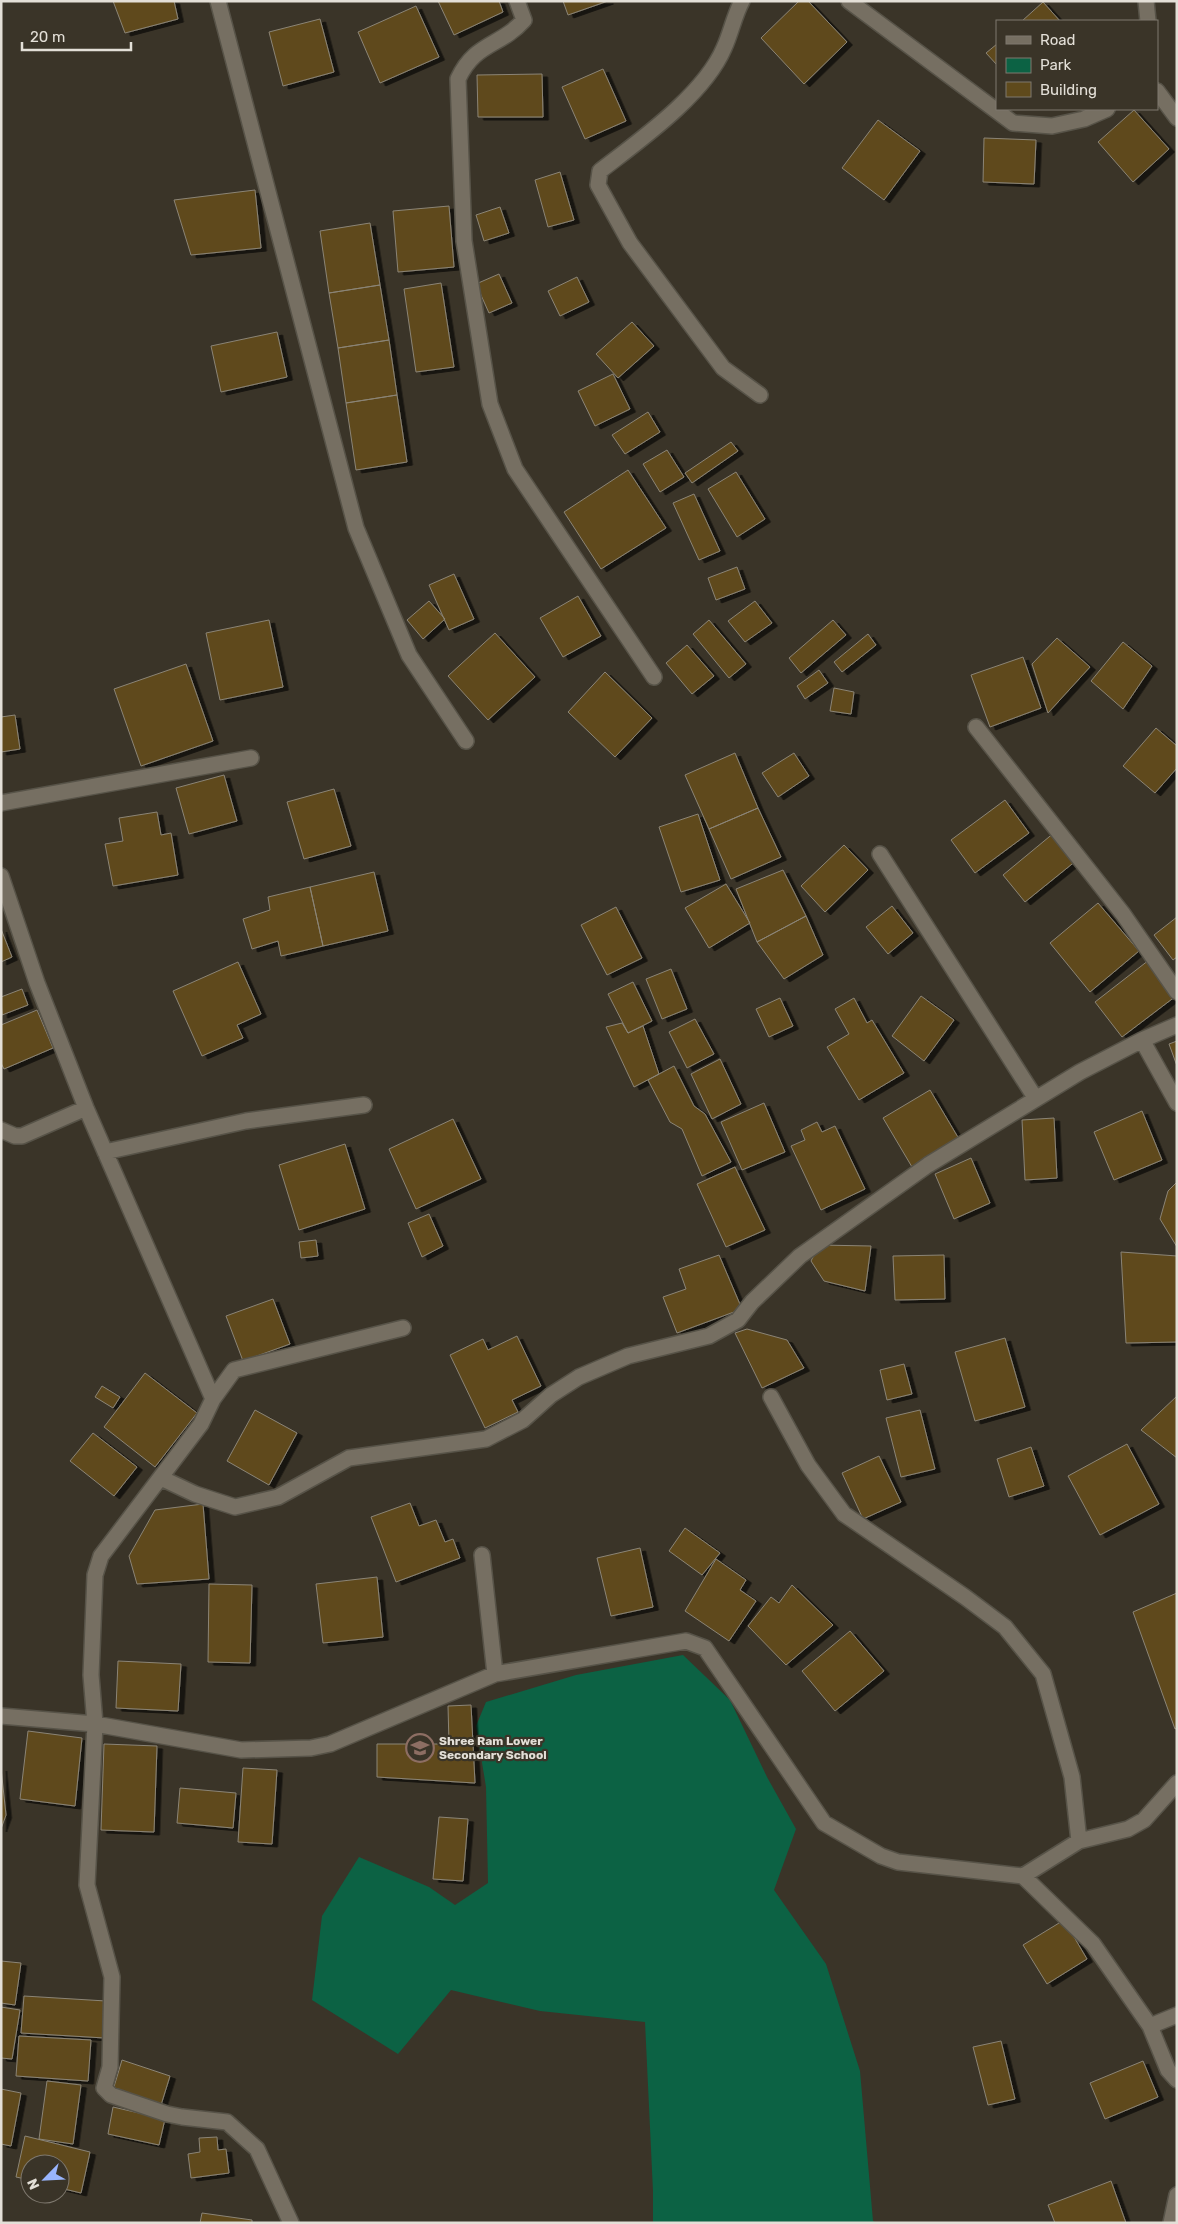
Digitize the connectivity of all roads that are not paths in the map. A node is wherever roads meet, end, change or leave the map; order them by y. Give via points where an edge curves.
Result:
1 (218, 1) edge
2 (517, 1) edge
3 (742, 1) edge
4 (849, 1) edge
5 (1146, 1) edge
6 (1148, 20) edge
7 (1158, 92) edge
8 (996, 109) edge
9 (997, 110) edge
10 (1105, 110) edge
11 (1177, 118) edge
12 (760, 395) dead end
13 (654, 677) dead end
14 (976, 727) dead end
15 (466, 741) dead end
16 (251, 758) dead end
17 (1, 803) edge
18 (880, 854) dead end
19 (1, 876) edge
20 (1177, 992) edge
21 (1177, 1025) edge
22 (1142, 1040) junction
23 (1036, 1099) junction
24 (1177, 1103) edge
25 (364, 1105) dead end
26 (86, 1108) junction
27 (1, 1130) edge
28 (105, 1152) junction
29 (403, 1328) dead end
30 (771, 1397) dead end
31 (213, 1398) junction
32 (161, 1478) junction
33 (482, 1556) dead end
34 (495, 1674) junction
35 (1, 1716) edge
36 (95, 1724) junction
37 (1177, 1783) edge
38 (1079, 1841) junction
39 (1023, 1876) junction
40 (1177, 2015) edge
41 (1150, 2026) junction
42 (1177, 2080) edge
43 (1177, 2196) edge
44 (291, 2223) edge
45 (1170, 2223) edge

1 - 15 street via 356,528 409,655
2 - 13 street via 524,20 515,30 477,51 465,64 458,80 464,241 490,404 515,469
3 - 12 street via 724,49 696,91 600,171 598,185 630,243 723,368
4 - 8 street
5 - 6 street
7 - 11 street
9 - 10 street via 1013,122 1052,126 1084,119
14 - 20 street via 1123,914
16 - 17 street
18 - 23 street
19 - 26 street via 37,983
21 - 22 street
22 - 23 street
22 - 24 street
23 - 32 street via 928,1165 800,1256 738,1320 709,1336 628,1356 579,1378 551,1395 523,1420 486,1439 349,1458 278,1497 235,1507
25 - 28 street via 246,1121
26 - 27 street via 22,1136
26 - 28 street
28 - 31 street
29 - 31 street via 234,1370
30 - 38 street via 808,1465 844,1514 1004,1627 1043,1674 1072,1777
31 - 32 street via 202,1424
32 - 36 street via 101,1556 94,1575 90,1675
33 - 34 street
34 - 36 street via 330,1744 311,1748 241,1750
34 - 39 street via 686,1641 704,1648 824,1823 880,1856 898,1862
35 - 36 street
36 - 44 street via 86,1885 112,1977 110,2067 104,2088 111,2095 167,2114 227,2122 258,2149
37 - 38 street via 1144,1820 1128,1829
38 - 39 street
39 - 41 street via 1093,1944
40 - 41 street
41 - 42 street via 1168,2070
43 - 45 street

